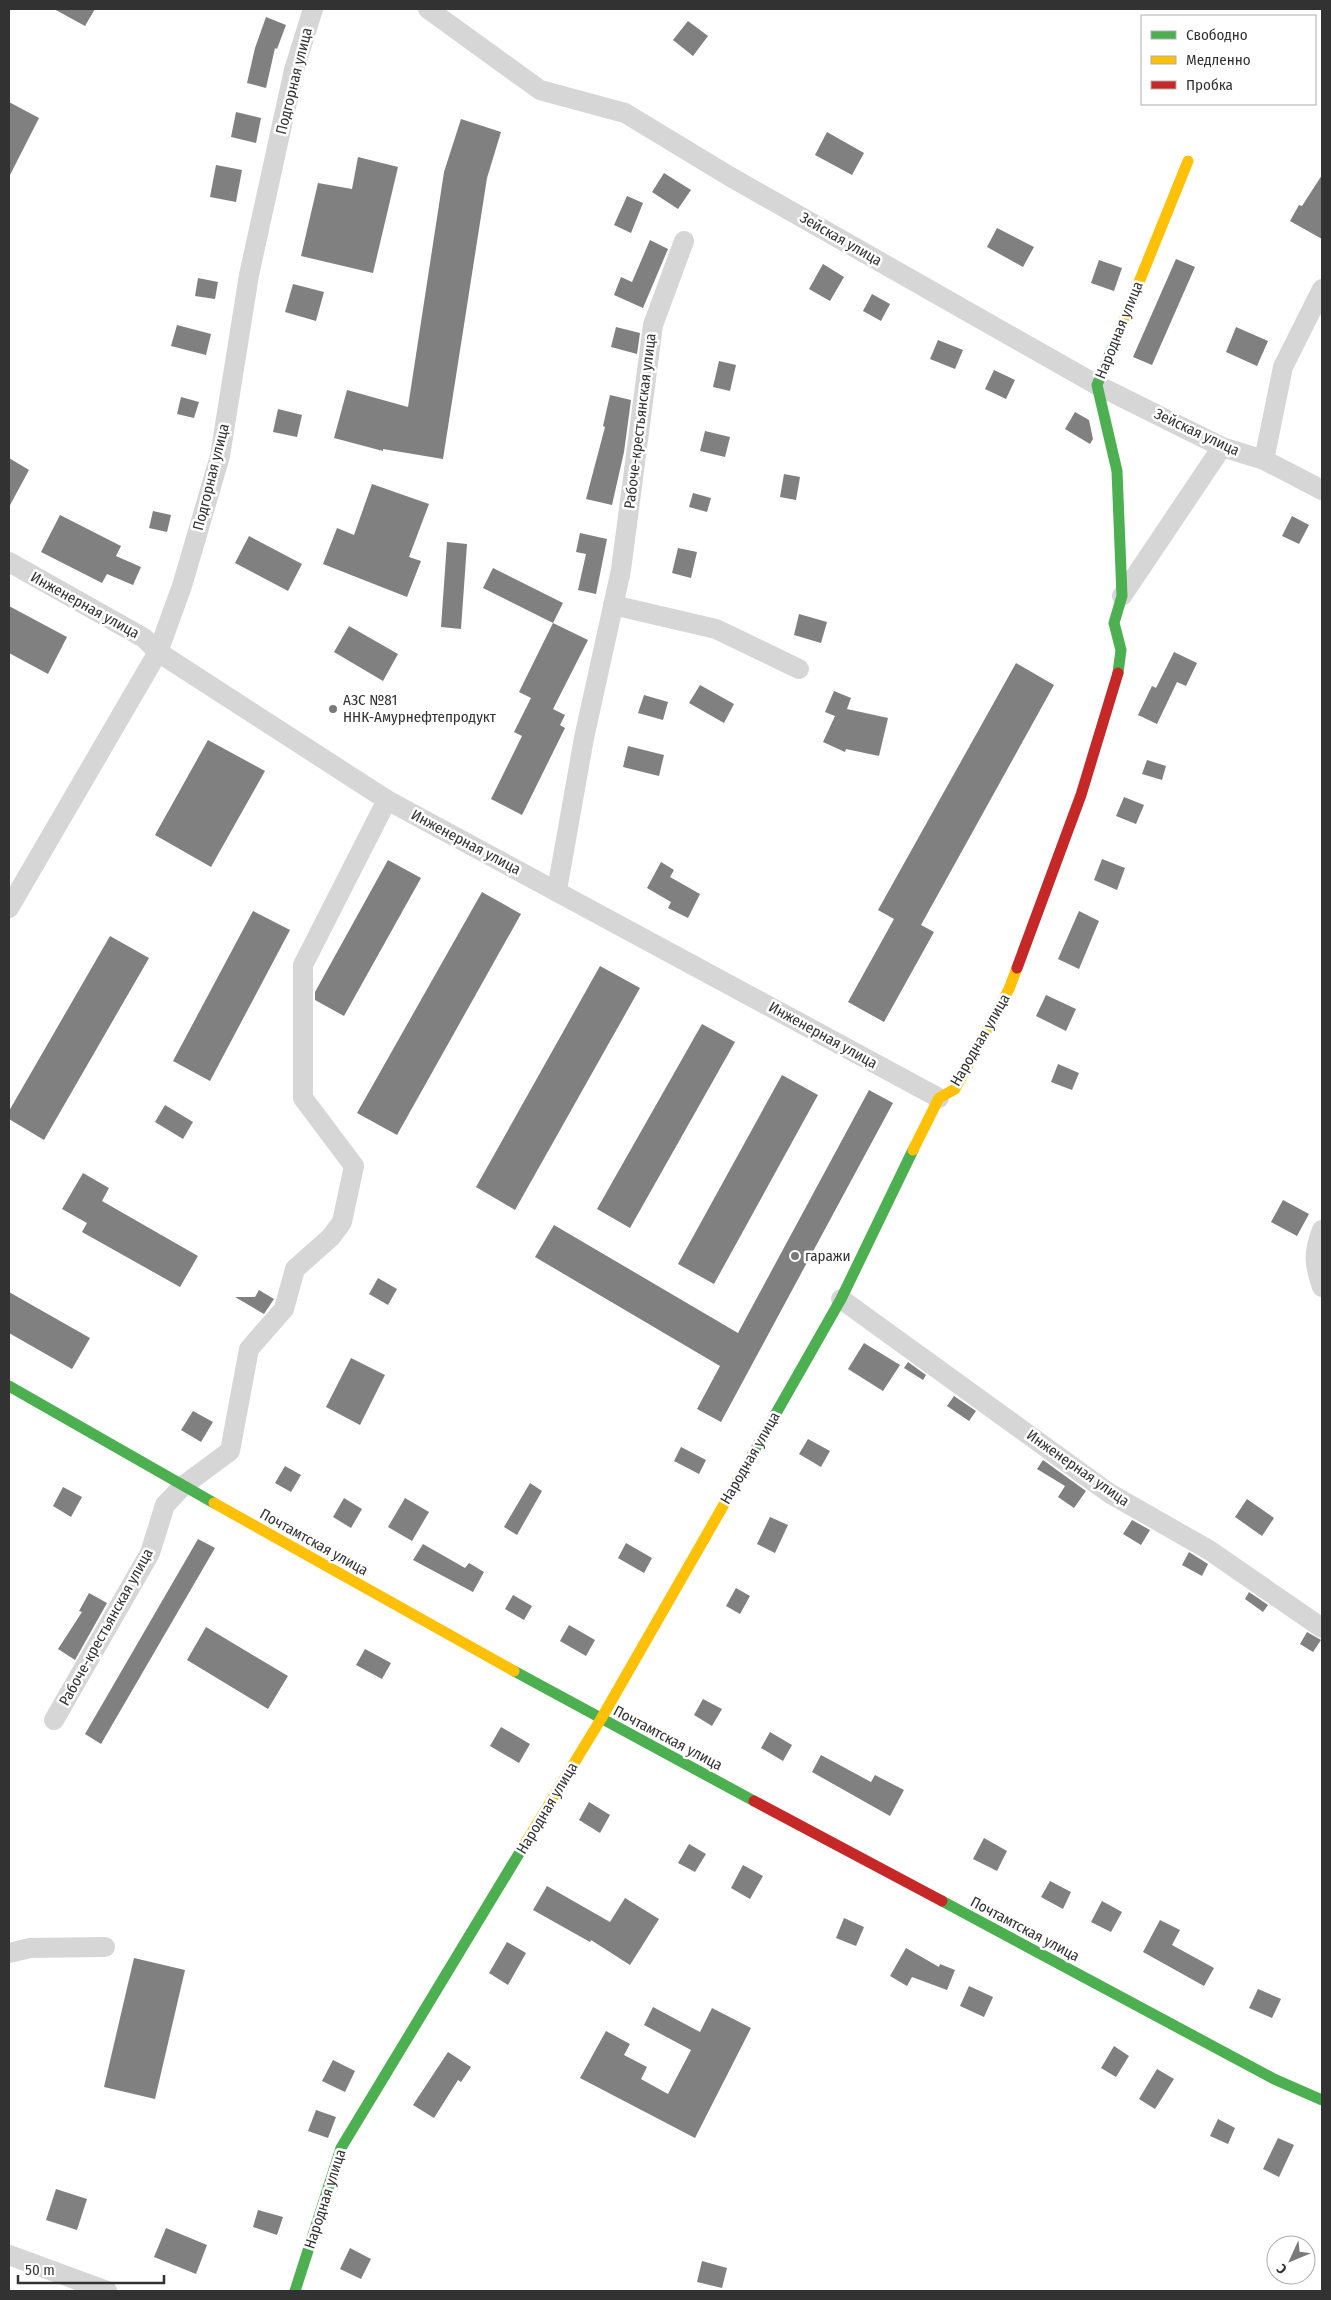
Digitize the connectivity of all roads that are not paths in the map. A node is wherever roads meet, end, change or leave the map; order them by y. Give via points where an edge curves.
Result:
1 (313, 9) edge
2 (428, 9) edge
3 (1188, 161) dead end
4 (684, 241) dead end
5 (1322, 289) edge
6 (1097, 384) junction
7 (1222, 447) junction
8 (1264, 460) junction
9 (1322, 490) edge
10 (9, 562) edge
11 (1122, 596) junction
12 (613, 605) junction
13 (158, 652) junction
14 (799, 669) dead end
15 (387, 800) junction
16 (557, 890) junction
17 (9, 908) edge
18 (939, 1098) junction
19 (1322, 1230) edge
20 (1322, 1287) edge
21 (841, 1299) junction
22 (9, 1386) edge
23 (183, 1486) junction
24 (1322, 1628) edge
25 (601, 1719) junction
26 (54, 1720) dead end
27 (105, 1947) dead end
28 (9, 1953) edge
29 (1322, 2100) edge
30 (10, 2253) edge
31 (107, 2291) edge
32 (295, 2291) edge

1 - 13 street, Подгорная улица via 294,70 249,275 220,456 182,586
2 - 6 street, Зейская улица via 540,90 625,113 729,176
3 - 6 street, Народная улица
4 - 12 street, Рабоче-крестьянская улица via 653,325 621,570
5 - 8 street via 1283,367
6 - 7 street, Зейская улица
6 - 11 street, Народная улица via 1117,471
7 - 8 street, Зейская улица
7 - 11 street, Народная улица
8 - 9 street, Зейская улица
10 - 13 street, Инженерная улица via 144,638
11 - 18 street, Народная улица via 1114,624 1121,650 1117,678 1080,795 1009,989 955,1089
12 - 14 street via 716,630
12 - 16 street, Рабоче-крестьянская улица via 584,738
13 - 15 street, Инженерная улица
13 - 17 street, Подгорная улица
15 - 16 street, Инженерная улица
15 - 23 street, Рабоче-крестьянская улица via 303,966 303,1098 354,1166 342,1222 331,1237 295,1269 284,1309 249,1349 230,1451
16 - 18 street, Инженерная улица
18 - 21 street, Народная улица
19 - 20 street via 1316,1244 1315,1266
21 - 24 street, Инженерная улица via 1109,1493 1210,1550
21 - 25 street, Народная улица
22 - 23 street, Почтамтская улица
23 - 25 street, Почтамтская улица
23 - 26 street, Рабоче-крестьянская улица via 165,1505 150,1553
25 - 29 street, Почтамтская улица via 1274,2079
25 - 32 street, Народная улица via 341,2148
27 - 28 street via 30,1948
30 - 31 street

